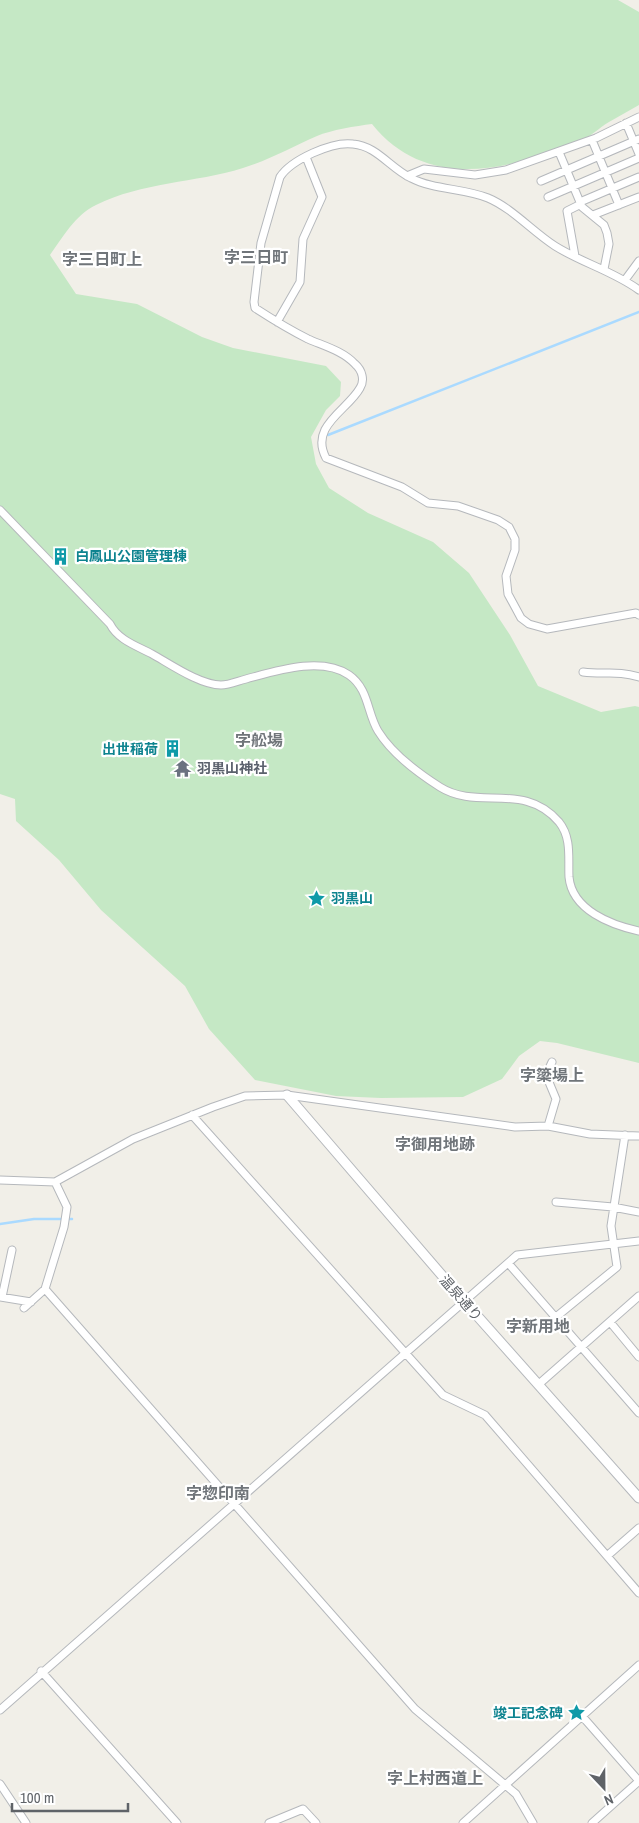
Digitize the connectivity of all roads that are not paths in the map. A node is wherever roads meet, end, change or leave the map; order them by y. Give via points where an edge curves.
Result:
1 (639, 117) edge
2 (626, 123) junction
3 (592, 140) junction
4 (636, 140) edge
5 (559, 152) junction
6 (639, 154) edge
7 (600, 156) junction
8 (306, 157) junction
9 (639, 158) edge
10 (567, 170) junction
11 (606, 173) junction
12 (407, 176) junction
13 (639, 177) edge
14 (541, 181) dead end
15 (574, 186) junction
16 (612, 188) junction
17 (548, 197) dead end
18 (639, 197) edge
19 (581, 203) junction
20 (619, 205) junction
21 (593, 215) junction
22 (575, 256) junction
23 (639, 261) edge
24 (604, 269) junction
25 (625, 280) junction
26 (639, 290) edge
27 (277, 322) junction
28 (0, 510) edge
29 (639, 615) edge
30 (584, 672) dead end
31 (639, 678) edge
32 (639, 931) edge
33 (552, 1062) dead end
34 (287, 1095) junction
35 (192, 1115) junction
36 (548, 1126) junction
37 (625, 1135) junction
38 (639, 1136) edge
39 (0, 1180) edge
40 (55, 1182) junction
41 (556, 1202) dead end
42 (613, 1207) junction
43 (639, 1212) edge
44 (638, 1243) edge
45 (615, 1244) junction
46 (12, 1250) dead end
47 (508, 1262) junction
48 (45, 1289) junction
49 (639, 1296) edge
50 (1, 1297) edge
51 (464, 1301) junction
52 (31, 1302) junction
53 (24, 1308) dead end
54 (556, 1317) junction
55 (610, 1322) junction
56 (581, 1347) junction
57 (403, 1353) junction
58 (639, 1357) edge
59 (539, 1384) junction
60 (639, 1413) edge
61 (639, 1498) edge
62 (233, 1504) junction
63 (639, 1528) edge
64 (607, 1556) junction
65 (639, 1593) edge
66 (639, 1665) edge
67 (41, 1671) junction
68 (0, 1710) edge
69 (582, 1716) junction
70 (639, 1781) edge
71 (0, 1784) edge
72 (505, 1785) junction
73 (26, 1823) edge
74 (177, 1823) edge
75 (269, 1823) edge
76 (316, 1823) edge
77 (462, 1823) edge
78 (533, 1823) edge
79 (592, 1823) edge

1 - 2 street
2 - 3 street
2 - 4 street
3 - 5 street
3 - 7 street
4 - 6 street
4 - 7 street
5 - 10 street
5 - 12 street via 486,175 424,169
7 - 10 street
7 - 11 street
8 - 12 street via 336,145 364,145
8 - 27 street via 322,197 303,239 300,282
8 - 27 street via 286,168 280,177 261,243 255,308
9 - 11 street
10 - 14 street
10 - 15 street
11 - 15 street
11 - 16 street
12 - 22 street via 427,184 489,198 557,248
13 - 16 street
15 - 17 street
15 - 19 street
16 - 19 street
16 - 20 street
18 - 20 street
19 - 21 street
19 - 22 street via 567,211
20 - 21 street
21 - 24 street via 608,234
22 - 24 street
23 - 25 street
24 - 25 street
25 - 26 street
27 - 29 street via 340,352 361,371 363,381 360,388 324,433 323,452 326,458 402,487 428,502 458,506 509,527 515,539 515,550 506,576 508,594 528,624 547,629 608,616
28 - 32 street via 121,638 205,682 221,685 312,666 328,666 349,675 362,689 378,731 386,741 409,764 441,788 457,795 522,799 533,802 553,816 567,837 571,889 577,898 604,920
30 - 31 street via 619,672
33 - 36 street via 546,1075 556,1099
34 - 35 street via 245,1096
34 - 36 street via 515,1127
34 - 51 street, 温泉通り
35 - 40 street via 132,1139
35 - 57 street
36 - 37 street via 590,1134
37 - 38 street
37 - 42 street
39 - 40 street
40 - 48 street via 67,1207
41 - 42 street
42 - 43 street
42 - 45 street via 611,1226
44 - 45 street
45 - 47 street via 516,1255
45 - 54 street via 617,1267
46 - 50 street
47 - 51 street
47 - 54 street
48 - 52 street
48 - 62 street
49 - 55 street
50 - 52 street
51 - 57 street
51 - 59 street, 温泉通り
52 - 53 street
54 - 56 street
55 - 56 street
55 - 58 street
56 - 59 street
56 - 60 street
57 - 62 street
57 - 64 street via 443,1395 485,1415
59 - 61 street, 温泉通り
62 - 67 street
62 - 72 street via 415,1709
63 - 64 street
64 - 65 street
66 - 69 street
67 - 68 street
67 - 74 street
69 - 70 street
69 - 72 street
70 - 79 street
71 - 73 street
72 - 77 street
72 - 78 street via 518,1797
75 - 76 street via 303,1809

